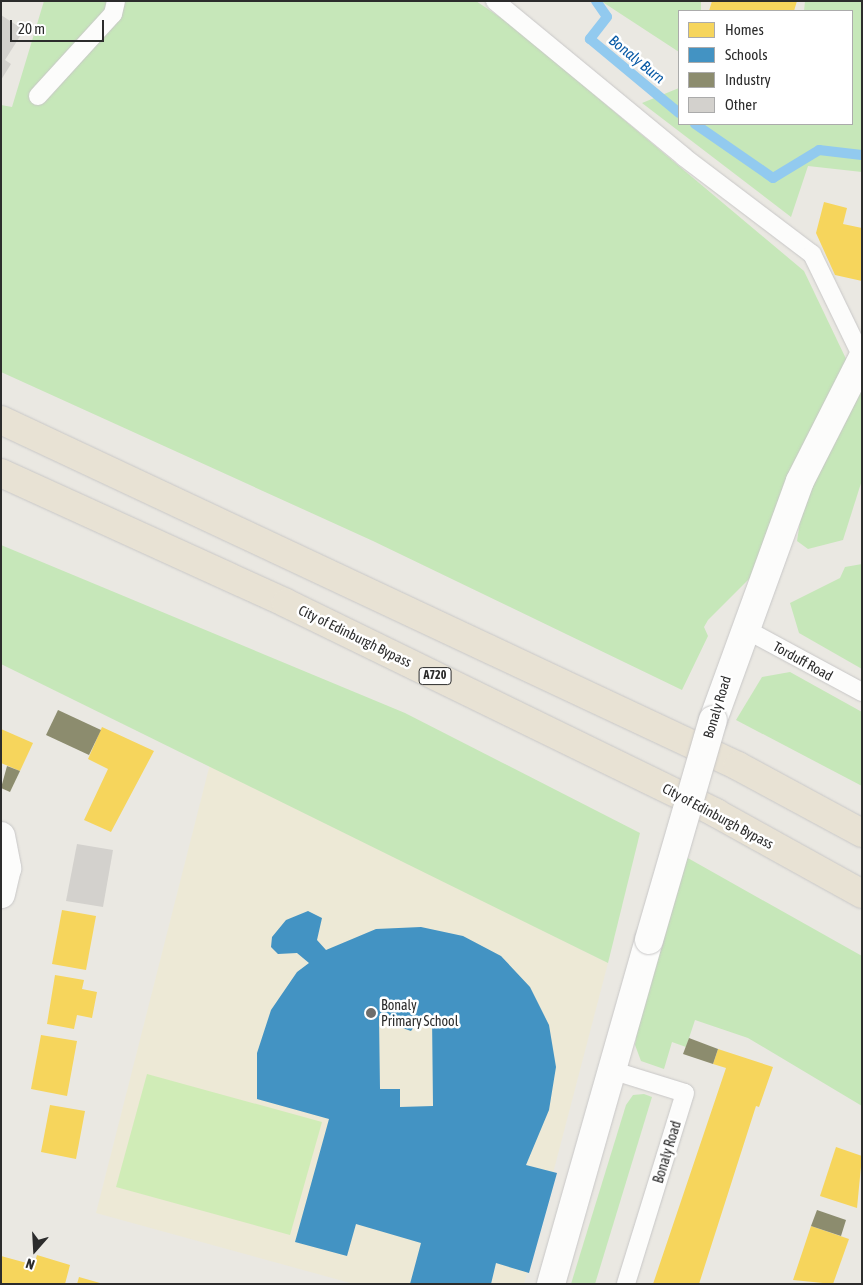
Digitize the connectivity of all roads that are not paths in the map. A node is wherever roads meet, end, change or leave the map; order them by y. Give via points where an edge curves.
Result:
1 (116, 1) edge
2 (494, 1) edge
3 (38, 96) dead end
4 (862, 358) edge
5 (1, 420) edge
6 (1, 473) edge
7 (745, 629) junction
8 (862, 692) edge
9 (862, 833) edge
10 (1, 836) edge
11 (1, 894) edge
12 (862, 894) edge
13 (611, 1070) junction
14 (551, 1284) edge
15 (626, 1284) edge

1 - 3 lane via 113,14
2 - 4 lane via 684,157 812,254
4 - 7 street, Bonaly Road via 800,481
5 - 9 highway via 738,766
6 - 12 highway, City of Edinburgh Bypass / A720 via 286,602 698,804
7 - 8 lane, Torduff Road
7 - 13 street, Bonaly Road, bridge via 713,720
10 - 11 street via 7,868
13 - 14 street, Bonaly Road
13 - 15 lane, Bonaly Road via 685,1093

